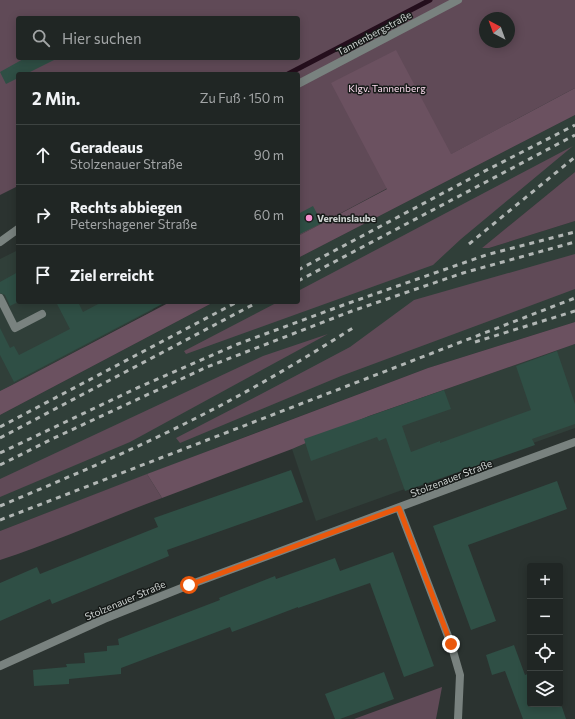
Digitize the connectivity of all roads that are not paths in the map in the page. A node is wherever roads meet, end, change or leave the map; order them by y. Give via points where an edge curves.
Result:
1 (458, 0) edge
2 (300, 83) edge
3 (16, 230) edge
4 (0, 242) edge
5 (0, 298) edge
6 (42, 314) dead end
7 (575, 442) edge
8 (399, 508) junction
9 (0, 666) edge
10 (458, 719) edge

1 - 2 street, Tannenbergstraße
3 - 4 street
5 - 6 street via 15,328
7 - 8 street, Stolzenauer Straße
8 - 9 street, Stolzenauer Straße via 182,588 104,619
8 - 10 street via 451,644 460,675

